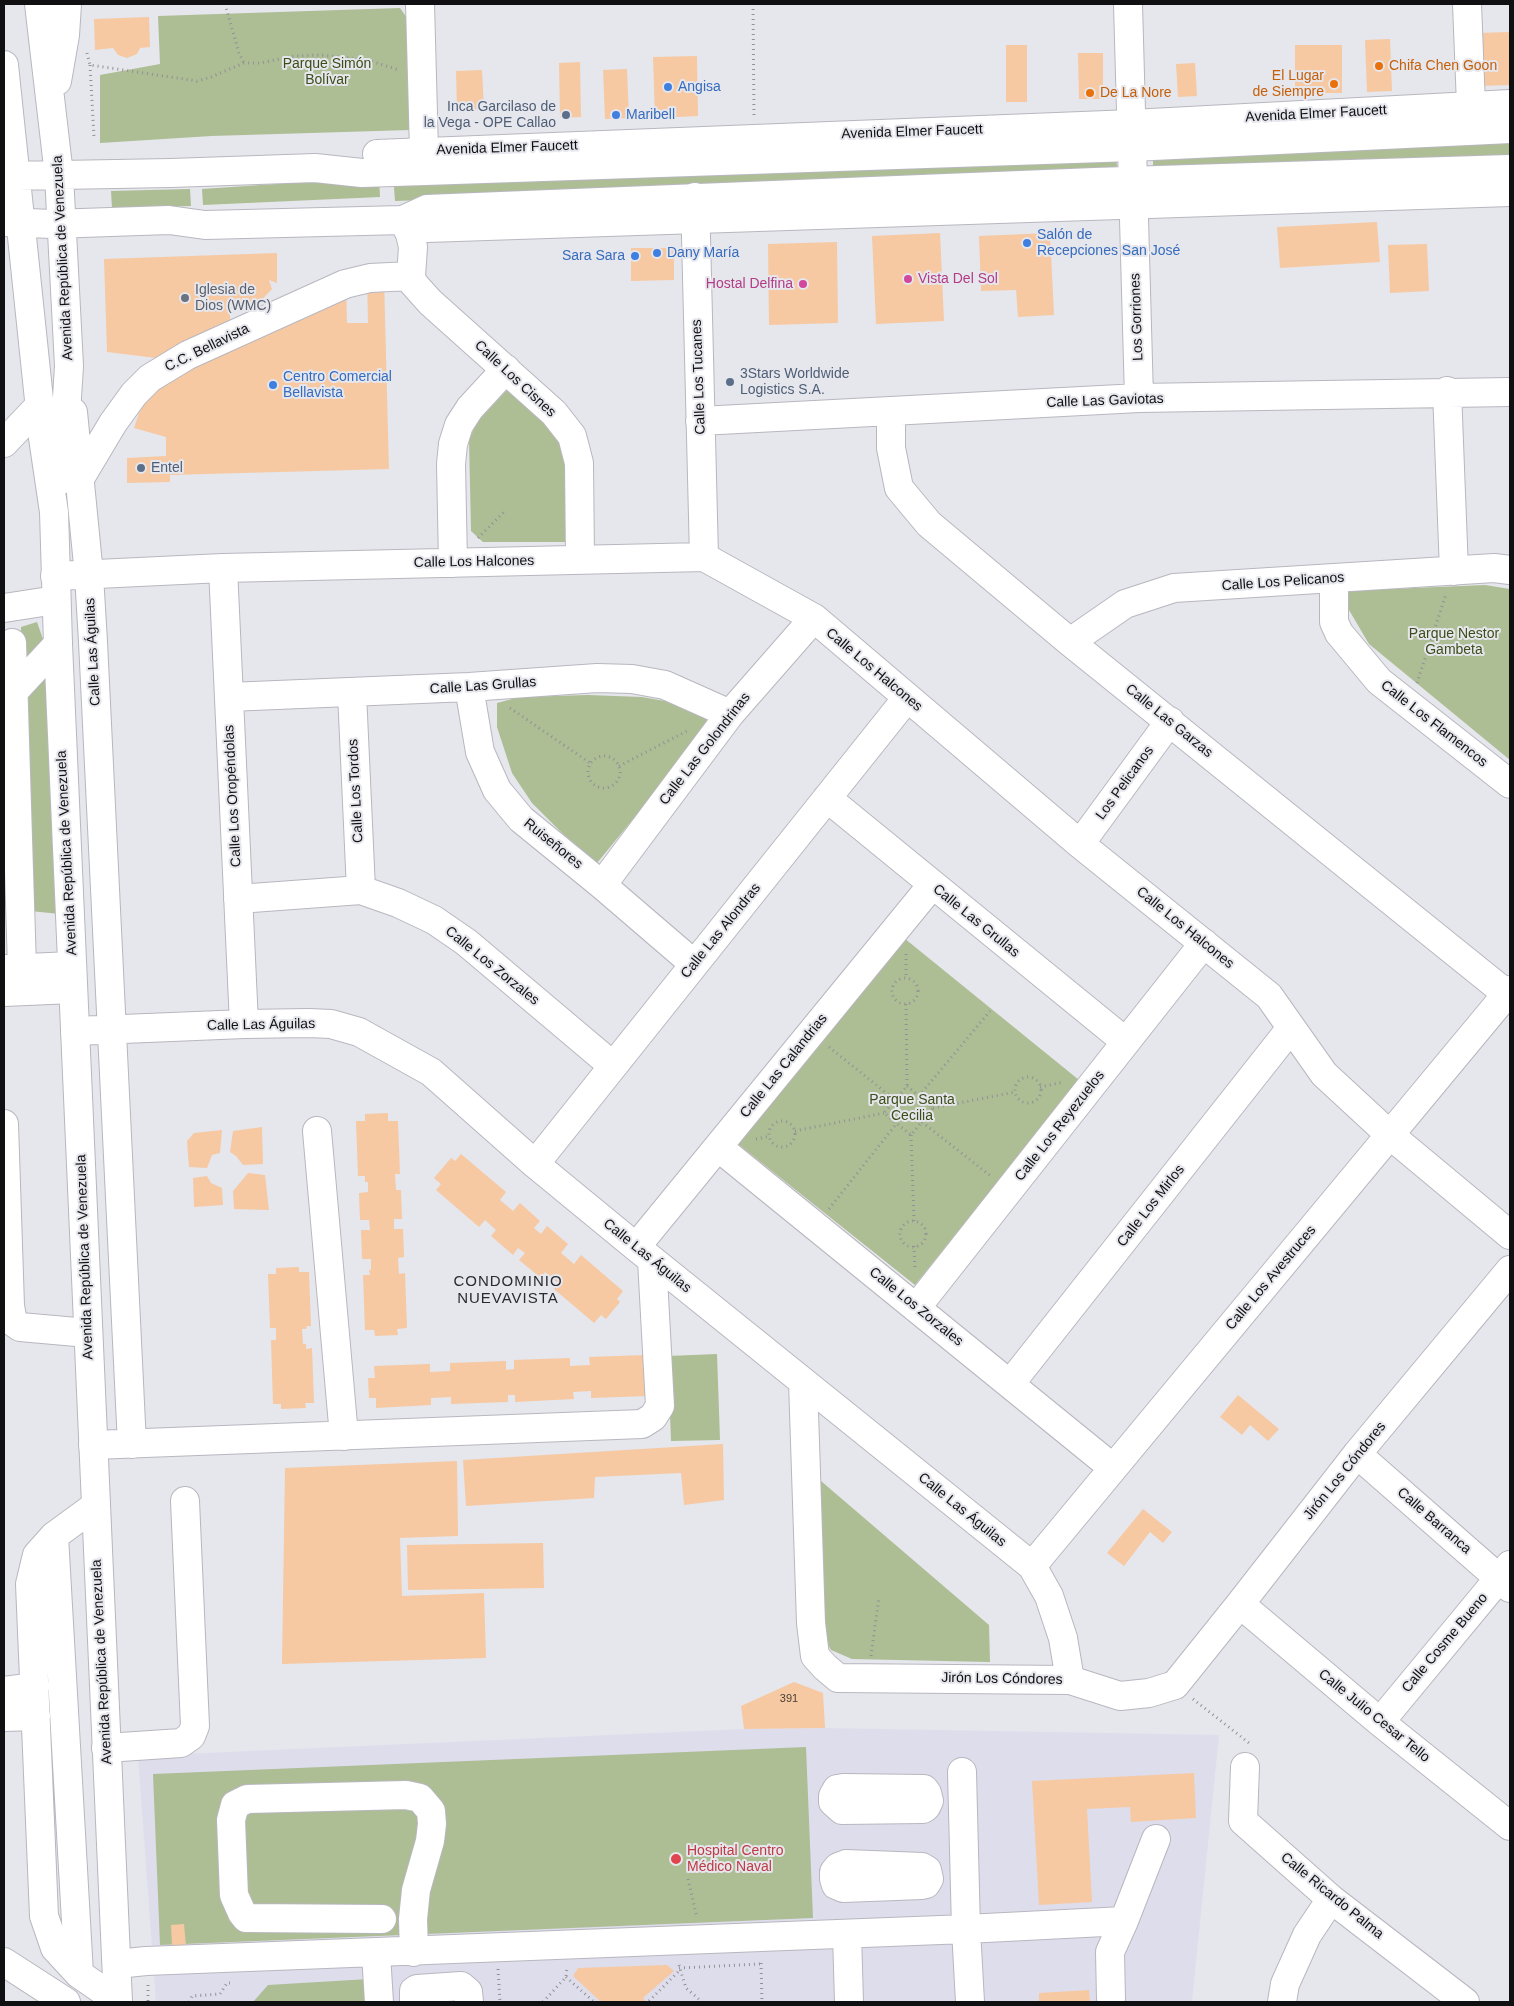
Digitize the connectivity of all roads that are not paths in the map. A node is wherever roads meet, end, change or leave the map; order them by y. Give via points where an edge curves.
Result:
1 (39, 4) edge
2 (67, 4) edge
3 (420, 4) edge
4 (1128, 4) edge
5 (1467, 4) edge
6 (4, 64) edge
7 (1510, 104) edge
8 (1471, 105) junction
9 (52, 107) junction
10 (1510, 129) edge
11 (1132, 136) junction
12 (424, 151) junction
13 (315, 168) junction
14 (1510, 169) edge
15 (7, 174) edge
16 (59, 175) junction
17 (1510, 192) edge
18 (1134, 193) junction
19 (695, 208) junction
20 (403, 220) junction
21 (13, 232) edge
22 (63, 232) junction
23 (411, 276) junction
24 (69, 366) junction
25 (506, 369) junction
26 (1447, 392) junction
27 (1510, 392) edge
28 (1139, 398) junction
29 (40, 405) junction
30 (891, 411) junction
31 (700, 420) junction
32 (4, 444) edge
33 (79, 480) junction
34 (54, 512) junction
35 (704, 557) junction
36 (580, 559) junction
37 (453, 562) junction
38 (223, 568) junction
39 (1510, 570) edge
40 (1454, 571) junction
41 (89, 575) junction
42 (1334, 578) junction
43 (55, 588) junction
44 (4, 608) edge
45 (814, 618) junction
46 (1070, 642) junction
47 (12, 643) dead end
48 (58, 644) junction
49 (473, 687) junction
50 (352, 693) junction
51 (8, 697) edge
52 (229, 697) junction
53 (907, 698) junction
54 (730, 714) junction
55 (1170, 722) junction
56 (1510, 784) edge
57 (827, 798) junction
58 (1080, 844) junction
59 (932, 884) junction
60 (602, 885) junction
61 (361, 890) junction
62 (238, 899) junction
63 (1204, 944) junction
64 (694, 964) junction
65 (13, 968) edge
66 (72, 978) junction
67 (4, 992) edge
68 (1509, 992) edge
69 (244, 1024) junction
70 (1291, 1028) junction
71 (111, 1030) junction
72 (75, 1031) junction
73 (1126, 1042) junction
74 (613, 1066) junction
75 (4, 1124) edge
76 (317, 1131) dead end
77 (1390, 1135) junction
78 (718, 1147) junction
79 (535, 1164) junction
80 (4, 1177) edge
81 (1510, 1235) edge
82 (644, 1254) junction
83 (1510, 1270) edge
84 (916, 1308) junction
85 (88, 1333) junction
86 (803, 1382) junction
87 (1010, 1384) junction
88 (344, 1436) junction
89 (132, 1444) junction
90 (93, 1445) junction
91 (1357, 1454) junction
92 (1113, 1468) junction
93 (185, 1502) dead end
94 (95, 1506) junction
95 (54, 1536) junction
96 (1032, 1566) junction
97 (1506, 1577) edge
98 (1240, 1604) junction
99 (1070, 1680) junction
100 (35, 1687) junction
101 (4, 1690) edge
102 (36, 1716) junction
103 (4, 1717) edge
104 (1380, 1722) junction
105 (106, 1748) junction
106 (1247, 1756) road end
107 (929, 1798) dead end
108 (1510, 1826) edge
109 (1156, 1840) dead end
110 (965, 1872) junction
111 (929, 1876) dead end
112 (1331, 1898) junction
113 (382, 1919) dead end
114 (1124, 1921) junction
115 (966, 1929) junction
116 (847, 1934) junction
117 (427, 1951) junction
118 (376, 1954) junction
119 (4, 1962) edge
120 (117, 1964) junction
121 (79, 1974) junction
122 (442, 1987) junction
123 (1111, 1999) dead end
124 (66, 2002) edge
125 (118, 2002) edge
126 (379, 2002) edge
127 (414, 2002) edge
128 (469, 2002) edge
129 (849, 2002) edge
130 (970, 2002) edge
131 (1282, 2002) edge
132 (1466, 2002) edge

1 - 9 street, Avenida República de Venezuela
2 - 9 street
3 - 12 street
4 - 11 street, Los Gorriones
5 - 8 street
6 - 15 street, Avenida República de Venezuela
7 - 8 street, Avenida Elmer Faucett
8 - 11 street, Avenida Elmer Faucett
9 - 16 street, Avenida República de Venezuela
10 - 11 street, Avenida Elmer Faucett
11 - 12 street, Avenida Elmer Faucett via 754,138
11 - 13 street, Avenida Elmer Faucett via 362,173
11 - 18 street, Los Gorriones
12 - 13 street, Avenida Elmer Faucett via 362,156
13 - 16 street, Avenida Elmer Faucett
14 - 18 street
15 - 16 street, Avenida Elmer Faucett
15 - 21 street, Avenida República de Venezuela
15 - 22 street
16 - 22 street, Avenida República de Venezuela
17 - 18 street
18 - 19 street
18 - 28 street, Los Gorriones
19 - 20 street via 427,209
19 - 31 street, Calle Los Tucanes
20 - 22 street via 206,225 169,220
20 - 23 street via 413,247
21 - 22 street
21 - 29 street, Avenida República de Venezuela
22 - 24 street, Avenida República de Venezuela
23 - 25 street, Calle Los Cisnes via 422,294
23 - 33 street, C.C. Bellavista via 377,277 344,284 188,355 150,378 112,423
24 - 33 street, Calle Las Águilas
24 - 34 street, Avenida República de Venezuela
25 - 36 street, Calle Los Cisnes via 554,414 572,436 579,463
25 - 37 street via 470,408 454,444 451,464
26 - 27 street, Calle Las Gaviotas
26 - 28 street, Calle Las Gaviotas
26 - 40 street
28 - 30 street, Calle Las Gaviotas
29 - 32 street
29 - 34 street, Avenida República de Venezuela
30 - 31 street, Calle Las Gaviotas
30 - 46 street, Calle Las Garzas via 890,448 899,488 929,524
31 - 35 street, Calle Los Tucanes
33 - 41 street, Calle Las Águilas
34 - 43 street, Avenida República de Venezuela
35 - 36 street, Calle Los Halcones
35 - 45 street, Calle Los Halcones
36 - 37 street, Calle Los Halcones
37 - 38 street, Calle Los Halcones
38 - 41 street, Calle Los Halcones
38 - 52 street, Calle Los Oropéndolas
39 - 40 street, Calle Los Pelicanos
40 - 42 street, Calle Los Pelicanos
41 - 43 street, Calle Los Halcones
41 - 71 street, Calle Las Águilas
42 - 46 street, Calle Los Pelicanos via 1174,588 1125,604
42 - 56 street, Calle Los Flamencos via 1334,622 1339,633 1378,681
43 - 44 street, Calle Los Halcones
43 - 48 street, Avenida República de Venezuela
45 - 53 street, Calle Los Halcones
45 - 54 street, Calle Las Golondrinas
46 - 55 street, Calle Las Garzas
47 - 51 street
48 - 51 street
48 - 66 street, Avenida República de Venezuela
49 - 50 street, Calle Las Grullas
49 - 54 street, Calle Las Grullas via 597,678 632,679 665,685
49 - 60 street, Ruiseñores via 480,752 497,790 521,819
50 - 52 street, Calle Las Grullas
50 - 61 street, Calle Los Tordos
51 - 65 street
52 - 62 street, Calle Los Oropéndolas
53 - 57 street, Calle Las Alondras
53 - 58 street, Calle Los Halcones
54 - 60 street, Calle Las Golondrinas
55 - 58 street, Los Pelicanos
55 - 68 street, Calle Las Garzas
57 - 59 street, Calle Las Grullas
57 - 64 street, Calle Las Alondras
58 - 63 street, Calle Los Halcones
59 - 73 street, Calle Las Grullas
59 - 78 street, Calle Las Calandrias
60 - 64 street, Ruiseñores
61 - 62 street, Calle Los Zorzales
61 - 74 street, Calle Los Zorzales via 398,902 434,920 466,942
62 - 69 street, Calle Los Oropéndolas
63 - 70 street, Calle Los Halcones via 1269,996
63 - 73 street, Calle Los Reyezuelos
64 - 74 street, Calle Las Alondras
65 - 66 street
66 - 67 street
66 - 72 street, Avenida República de Venezuela
68 - 77 street, Calle Los Avestruces
69 - 71 street, Calle Las Águilas
69 - 79 street, Calle Las Águilas via 309,1022 359,1032 431,1072
70 - 77 street, Calle Los Halcones via 1324,1074
70 - 87 street, Calle Los Mirlos
71 - 72 street, Calle Las Águilas
71 - 89 street, Calle Las Águilas
72 - 85 street, Avenida República de Venezuela
73 - 84 street, Calle Los Reyezuelos
74 - 79 street, Calle Las Alondras
75 - 80 street
76 - 88 street
77 - 81 street, Calle Los Halcones
77 - 92 street, Calle Los Avestruces
78 - 82 street, Calle Las Calandrias
78 - 84 street, Calle Los Zorzales
79 - 82 street, Calle Las Águilas
80 - 85 street via 13,1322 20,1327
82 - 86 street, Calle Las Águilas
82 - 88 street via 660,1406 653,1417 642,1424
83 - 91 street, Jirón Los Cóndores
84 - 87 street, Calle Los Zorzales
85 - 90 street, Avenida República de Venezuela
86 - 96 street, Calle Las Águilas
86 - 99 street, Jirón Los Cóndores via 811,1623 815,1656 825,1668 838,1678
87 - 92 street, Calle Los Zorzales
88 - 89 street
89 - 90 street
90 - 94 street, Avenida República de Venezuela
91 - 97 street, Calle Barranca
91 - 98 street, Jirón Los Cóndores
92 - 96 street, Calle Los Avestruces
93 - 105 street via 195,1726 191,1736 181,1743
94 - 95 street
94 - 105 street, Avenida República de Venezuela
95 - 100 street via 37,1555 30,1584
95 - 121 street
96 - 99 street, Calle Las Águilas via 1050,1596
97 - 104 street, Calle Cosme Bueno
98 - 99 street, Jirón Los Cóndores via 1175,1684 1149,1693 1120,1696
98 - 104 street, Calle Julio Cesar Tello
100 - 101 street
100 - 102 street
102 - 103 street
102 - 121 street via 44,1916 55,1948
104 - 108 street, Calle Julio Cesar Tello
105 - 120 street, Avenida República de Venezuela
106 - 112 street, Calle Ricardo Palma via 1243,1821
107 - 110 street via 962,1784
109 - 114 street
110 - 111 street
110 - 115 street
112 - 131 street via 1307,1936 1285,1984
112 - 132 street, Calle Ricardo Palma
113 - 117 street via 246,1918 234,1894 231,1820 235,1805 247,1799 406,1795 420,1798 431,1811 432,1824 416,1890 413,1919
114 - 115 street
114 - 123 street via 1110,1952
115 - 116 street
115 - 130 street
116 - 117 street via 761,1951 703,1940
116 - 129 street
117 - 118 street
117 - 122 street
118 - 120 street
118 - 126 street
119 - 124 street
120 - 125 street, Avenida República de Venezuela
121 - 125 street
122 - 127 street via 417,1989
122 - 128 street via 464,1988

